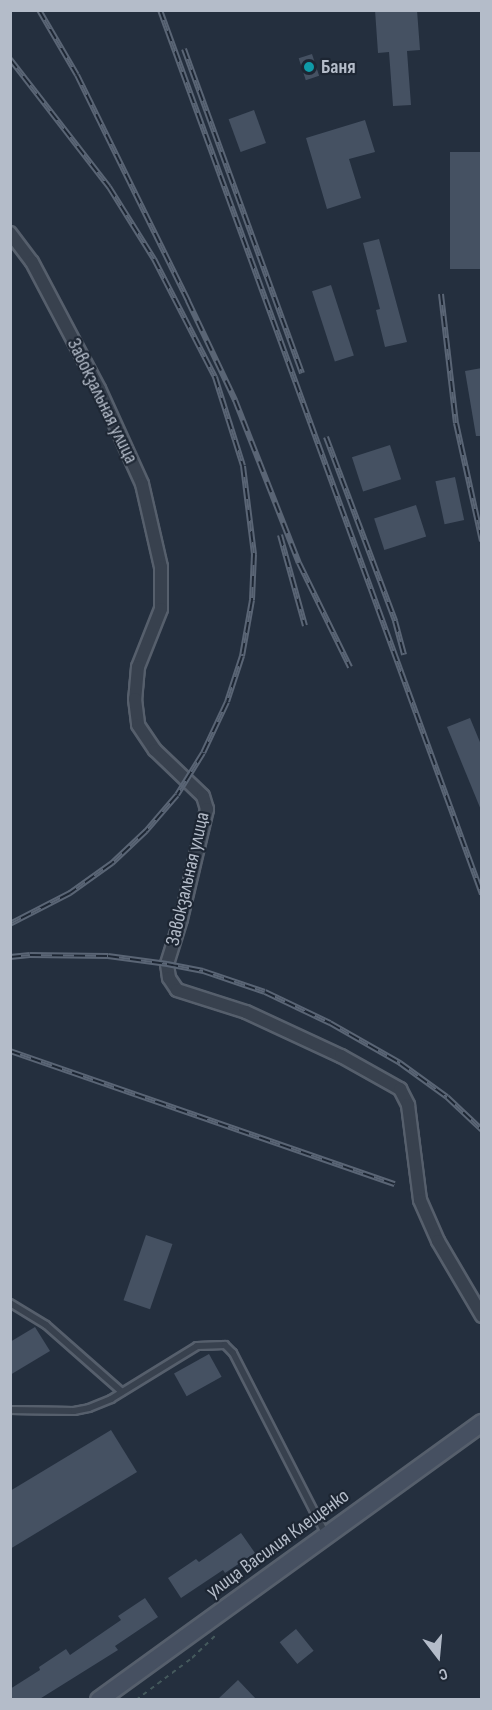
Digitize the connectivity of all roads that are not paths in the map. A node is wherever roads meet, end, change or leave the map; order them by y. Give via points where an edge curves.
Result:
1 (10, 233) edge
2 (10, 1303) edge
3 (482, 1316) edge
4 (122, 1392) junction
5 (10, 1410) edge
6 (482, 1423) edge
7 (326, 1535) junction
8 (99, 1700) edge

1 - 3 street, Завокзальная улица via 32,262 93,378 142,484 161,567 160,609 138,667 138,725 155,750 202,796 207,809 167,964 170,978 177,990 246,1012 341,1056 400,1089 408,1106 420,1200 438,1241
2 - 4 lane via 46,1325
4 - 5 lane via 74,1412
4 - 7 lane via 197,1346 225,1345 233,1353
6 - 7 street, улица Василия Клещенко
7 - 8 street, улица Василия Клещенко

